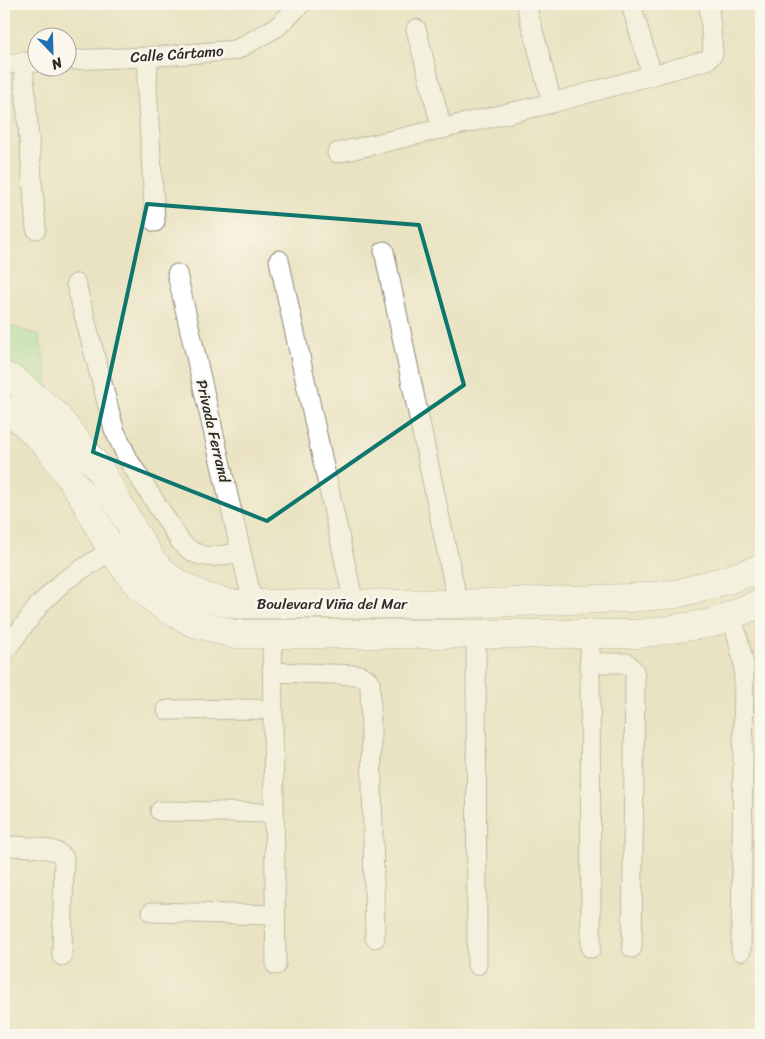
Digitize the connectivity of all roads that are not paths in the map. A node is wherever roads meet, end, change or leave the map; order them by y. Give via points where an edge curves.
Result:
1 (301, 4) edge
2 (526, 4) edge
3 (631, 4) edge
4 (709, 4) edge
5 (416, 29) dead end
6 (148, 57) junction
7 (78, 60) edge
8 (28, 62) edge
9 (4, 64) edge
10 (652, 75) junction
11 (31, 78) edge
12 (552, 103) junction
13 (442, 129) junction
14 (336, 153) dead end
15 (155, 222) dead end
16 (36, 229) dead end
17 (384, 251) dead end
18 (279, 260) dead end
19 (177, 274) dead end
20 (76, 284) dead end
21 (4, 376) edge
22 (4, 409) edge
23 (136, 535) junction
24 (110, 550) junction
25 (240, 552) junction
26 (761, 568) edge
27 (251, 596) junction
28 (354, 604) junction
29 (458, 604) junction
30 (761, 604) edge
31 (730, 615) junction
32 (272, 634) junction
33 (476, 634) junction
34 (590, 634) junction
35 (4, 652) edge
36 (589, 663) junction
37 (753, 664) edge
38 (273, 672) junction
39 (168, 710) dead end
40 (273, 710) junction
41 (160, 811) dead end
42 (274, 813) junction
43 (4, 846) edge
44 (152, 912) dead end
45 (275, 915) junction
46 (375, 938) dead end
47 (591, 948) dead end
48 (632, 948) dead end
49 (741, 951) dead end
50 (62, 956) dead end
51 (276, 965) dead end
52 (477, 965) dead end

1 - 6 street, Calle Cártamo via 277,27 236,50
2 - 12 street
3 - 10 street
4 - 10 street via 713,54 706,60
5 - 13 street
6 - 7 street, Calle Cártamo
6 - 15 street
8 - 9 street
10 - 12 street
11 - 16 street
12 - 13 street
13 - 14 street
17 - 29 street
18 - 28 street
19 - 25 street, Privada Ferrand
20 - 25 street via 114,429 128,461 186,549 199,556 216,557
21 - 23 street, Boulevard Viña del Mar via 54,413 100,470
22 - 24 street, Boulevard Viña del Mar via 20,418 48,446 82,495
23 - 24 street
23 - 27 street, Boulevard Viña del Mar via 153,562 183,586 205,597 232,604
24 - 32 street, Boulevard Viña del Mar via 139,586 165,608 194,623 234,634
24 - 35 street via 64,581 40,604
25 - 27 street, Privada Ferrand
26 - 29 street, Boulevard Viña del Mar via 676,594
27 - 28 street, Boulevard Viña del Mar
28 - 29 street, Boulevard Viña del Mar
30 - 31 street, Boulevard Viña del Mar
31 - 34 street, Boulevard Viña del Mar via 712,623 679,629 639,634
31 - 37 street
32 - 33 street, Boulevard Viña del Mar
32 - 38 street
33 - 34 street, Boulevard Viña del Mar
33 - 52 street
34 - 36 street
36 - 47 street
36 - 48 street via 627,663 635,676
37 - 49 street
38 - 40 street
38 - 46 street via 358,675 370,683
39 - 40 street
40 - 42 street
41 - 42 street
42 - 45 street
43 - 50 street via 52,849 64,858
44 - 45 street
45 - 51 street

